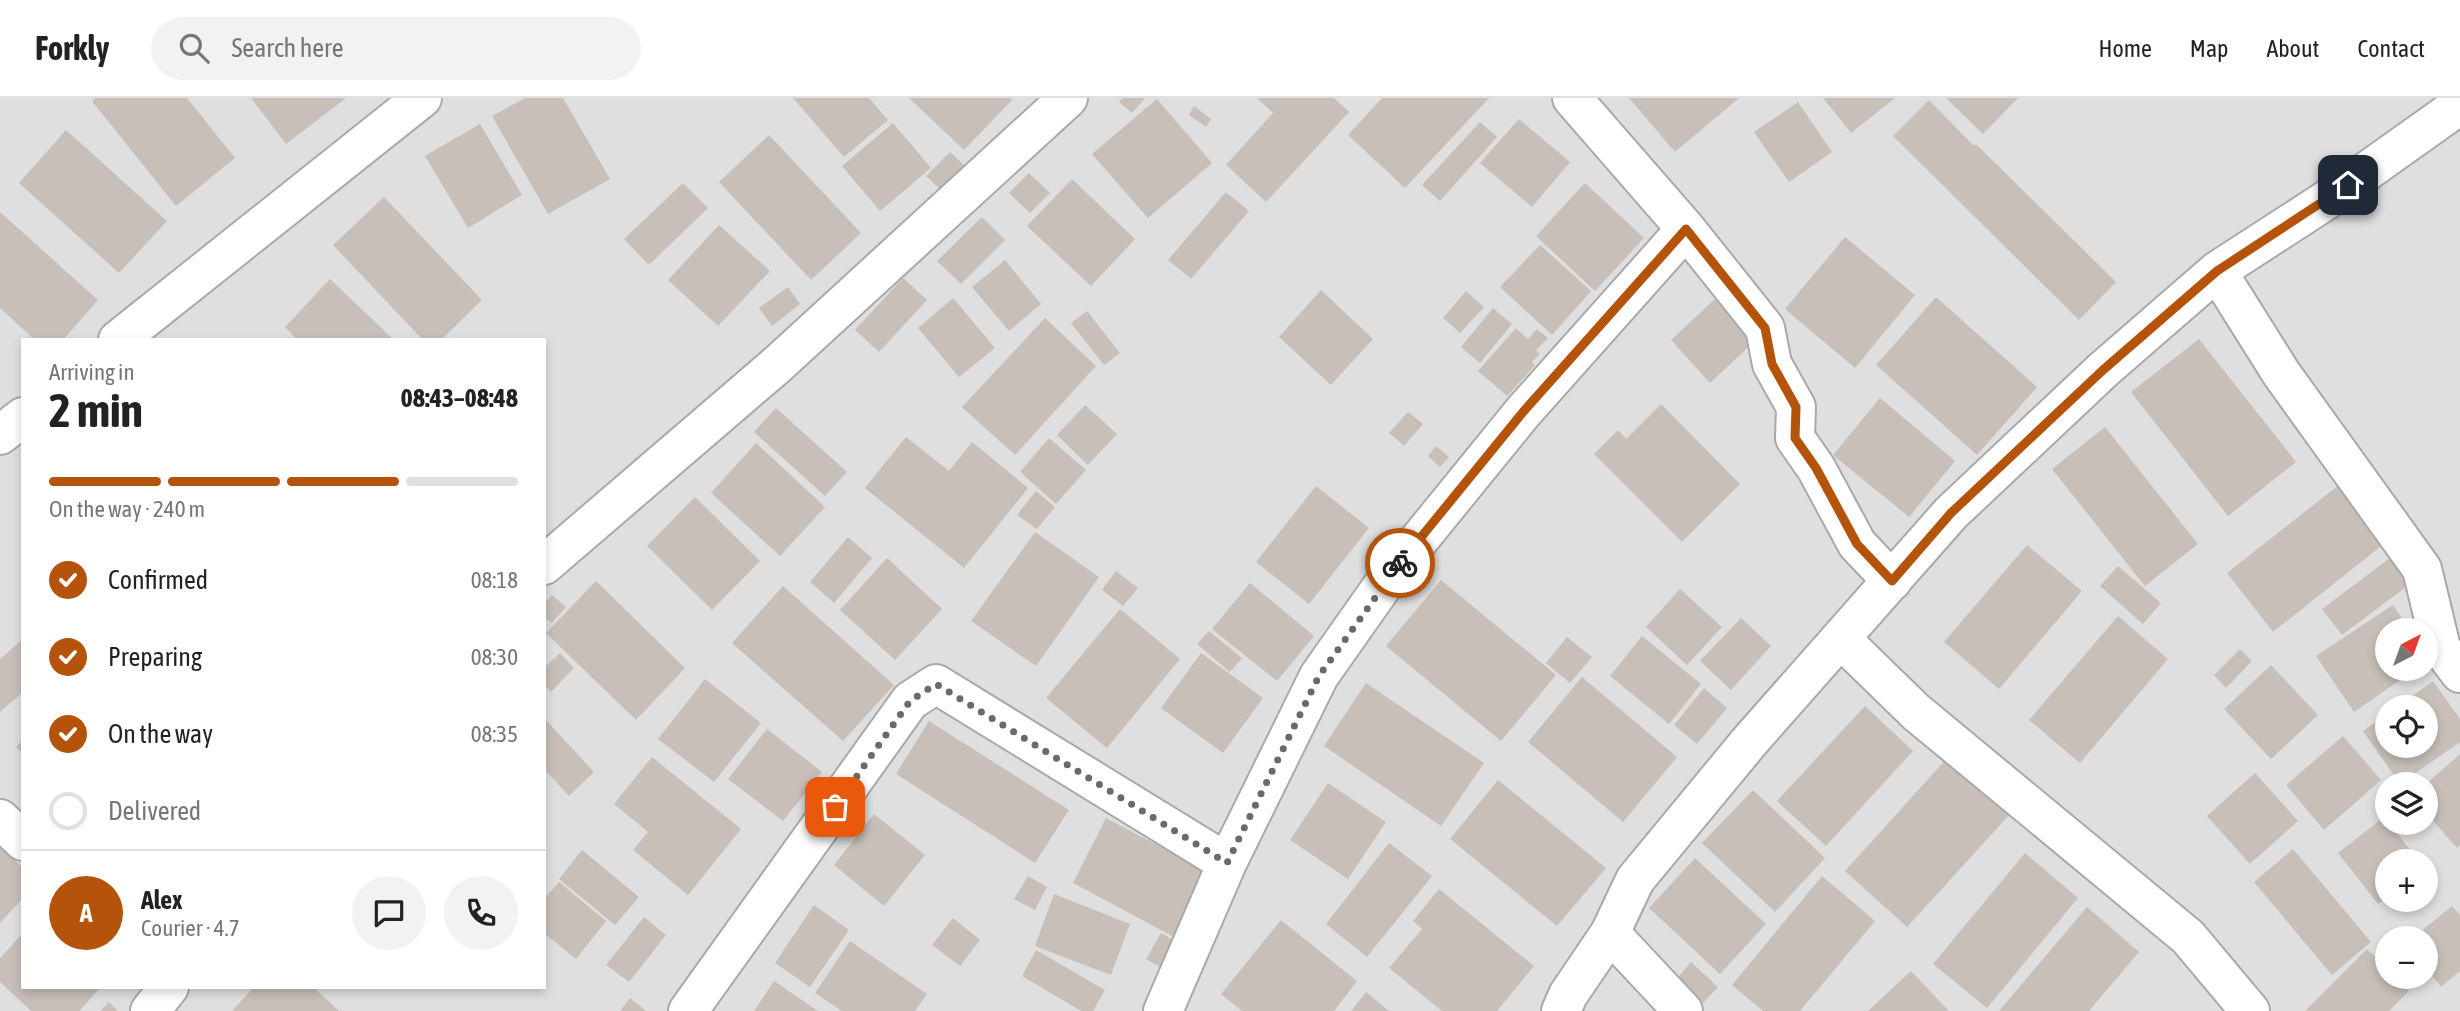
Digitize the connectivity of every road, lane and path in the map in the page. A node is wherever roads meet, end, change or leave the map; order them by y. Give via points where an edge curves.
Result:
1 (422, 98) edge
2 (1572, 98) edge
3 (1061, 100) edge
4 (2460, 105) edge
5 (1686, 229) junction
6 (2217, 271) junction
7 (121, 338) edge
8 (21, 419) edge
9 (0, 435) edge
10 (546, 563) edge
11 (1892, 581) junction
12 (1841, 639) junction
13 (2460, 673) edge
14 (0, 819) edge
15 (21, 839) edge
16 (1227, 863) junction
17 (1610, 933) junction
18 (167, 989) edge
19 (150, 1011) edge
20 (688, 1011) edge
21 (1163, 1011) edge
22 (1561, 1011) edge
23 (1684, 1011) edge
24 (2250, 1011) edge

1 - 7 street
2 - 5 street
3 - 10 street via 778,363
4 - 6 street
5 - 11 street via 1765,328 1772,364 1796,407 1795,438 1857,544
5 - 16 street via 1523,412 1388,578 1319,676
6 - 11 street via 1951,513
6 - 13 street via 2281,373 2422,569 2441,648
8 - 9 street
11 - 12 street
12 - 17 street via 1635,880
12 - 24 street via 1916,712 2188,937
14 - 15 street
16 - 20 street via 936,684 910,701
16 - 21 street
17 - 22 street
17 - 23 street
18 - 19 street

